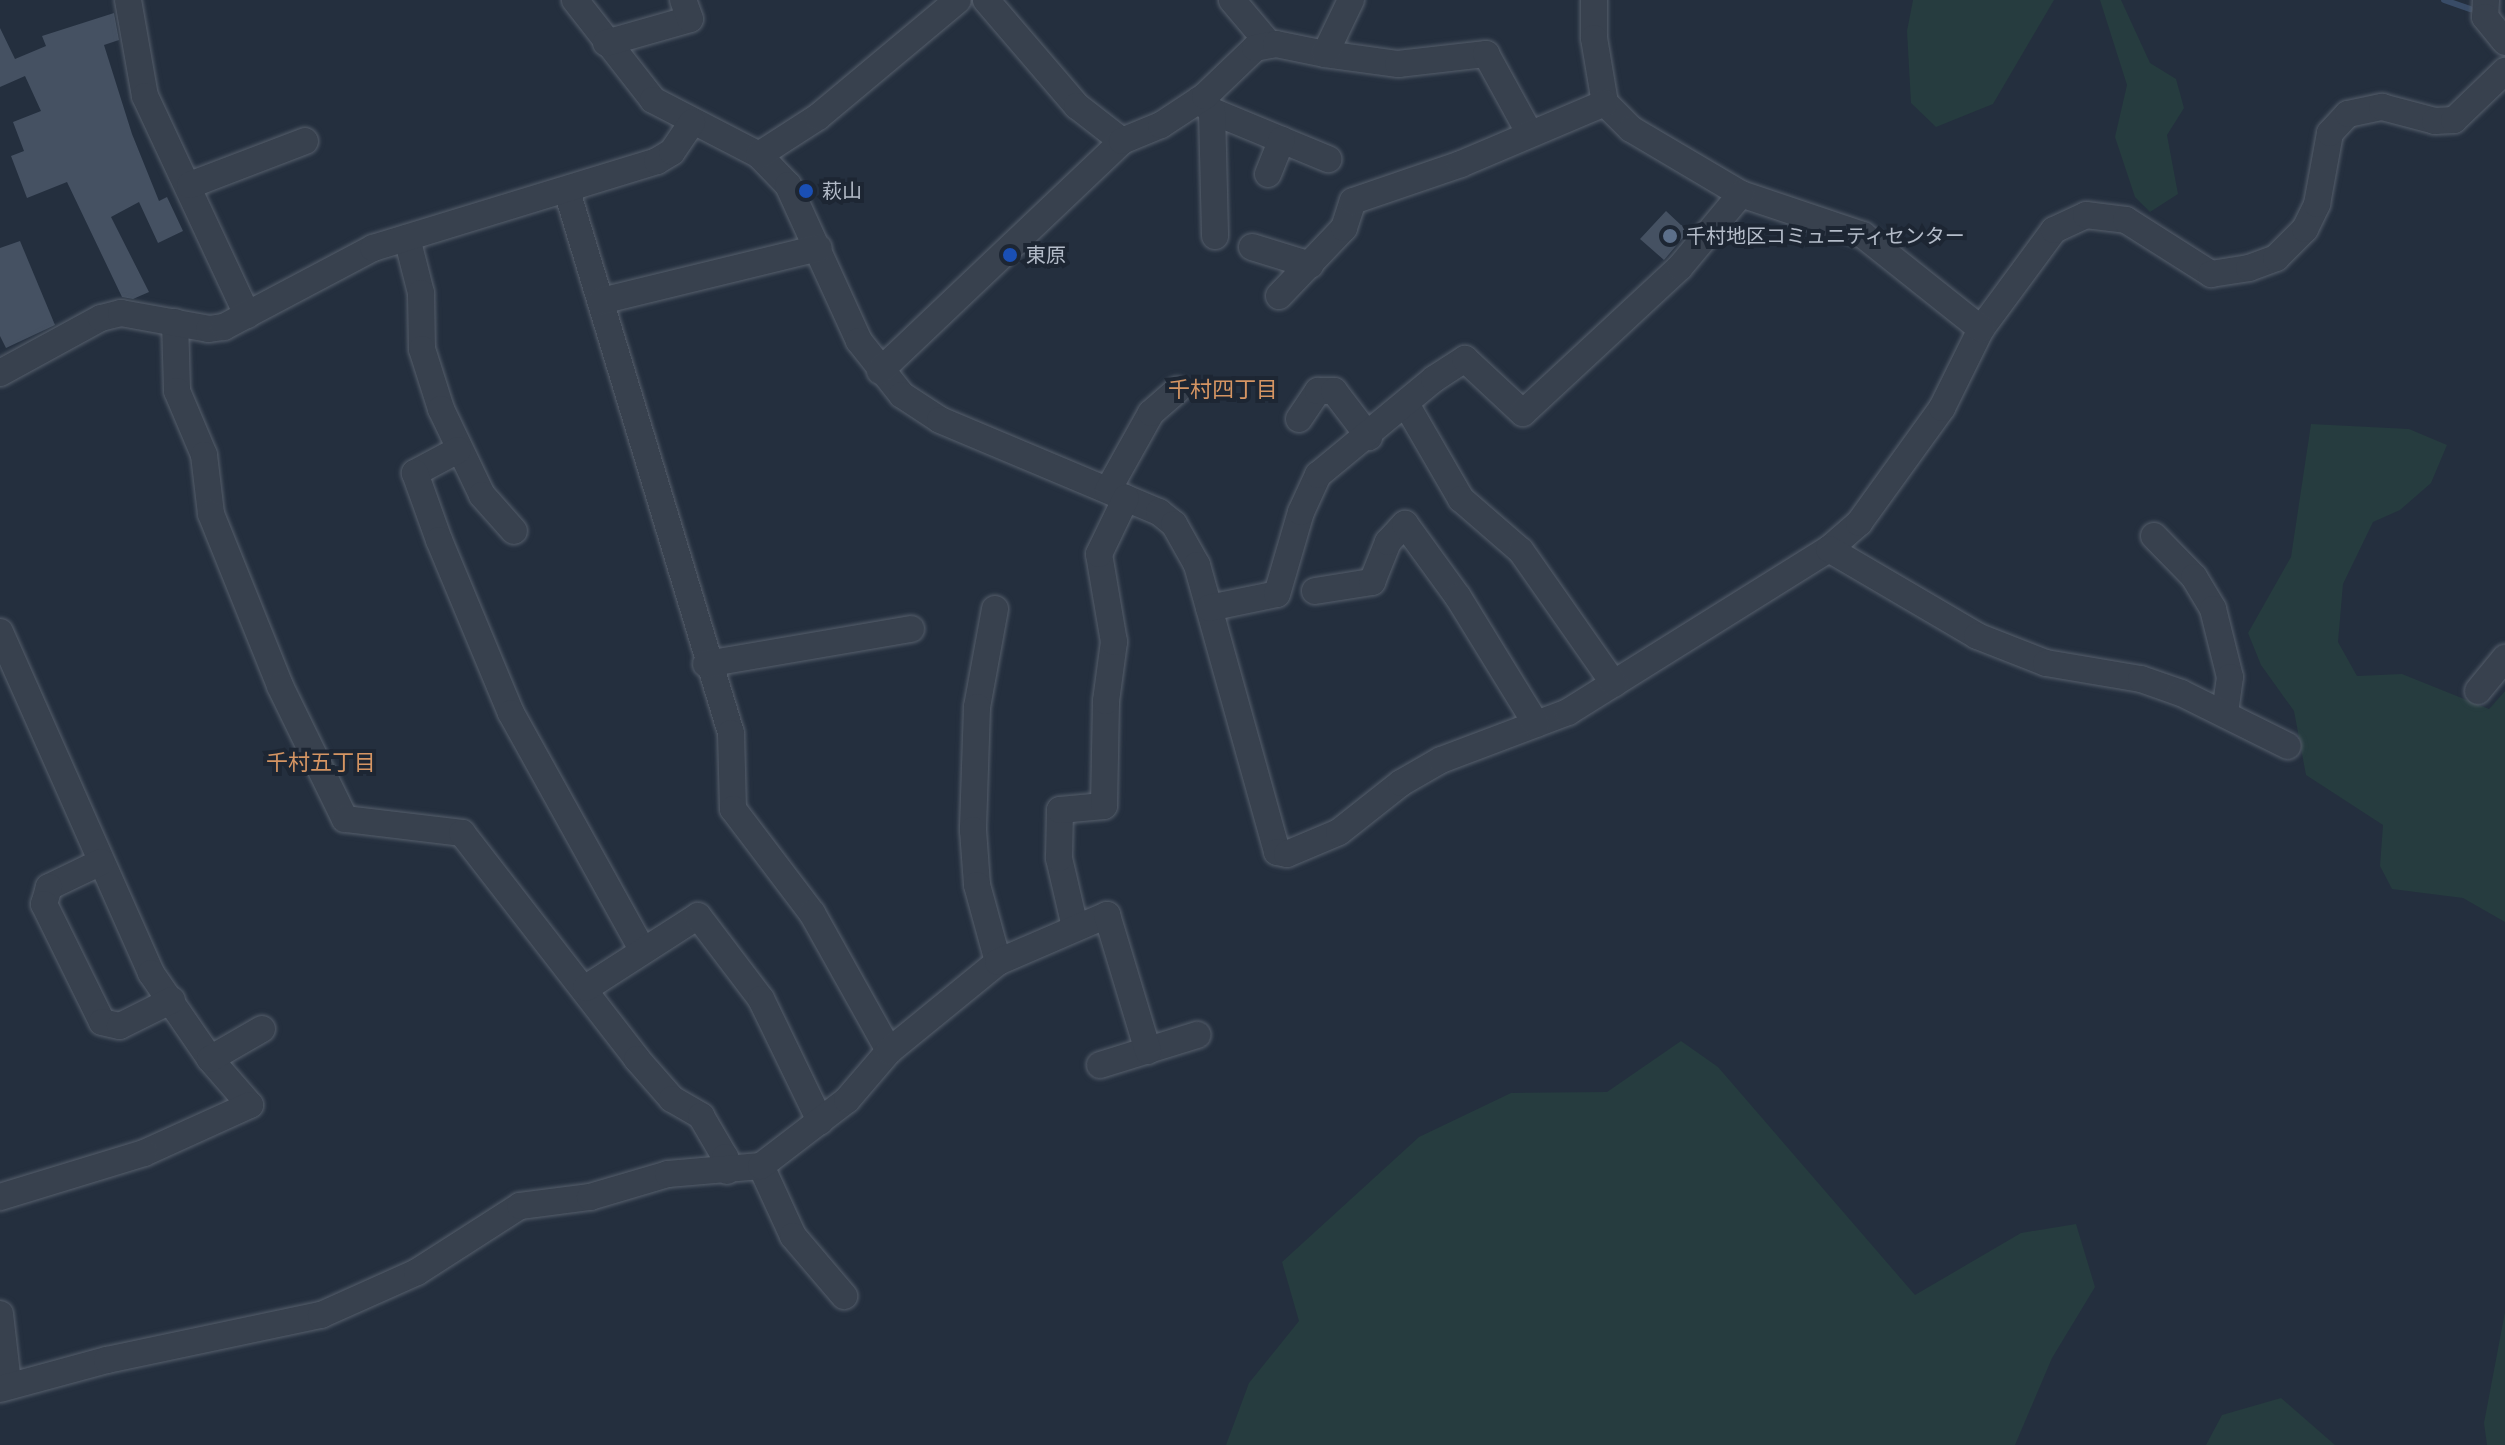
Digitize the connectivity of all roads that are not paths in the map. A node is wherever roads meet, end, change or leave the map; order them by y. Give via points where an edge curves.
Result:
1 (128, 0) edge
2 (575, 0) edge
3 (683, 0) edge
4 (958, 0) edge
5 (986, 0) edge
6 (1232, 0) edge
7 (1351, 0) edge
8 (1594, 0) edge
9 (2486, 0) edge
10 (2505, 42) edge
11 (606, 43) junction
12 (1270, 45) junction
13 (1325, 54) junction
14 (2505, 71) edge
15 (1605, 103) junction
16 (1206, 105) junction
17 (692, 122) junction
18 (1530, 134) junction
19 (1282, 140) junction
20 (305, 141) dead end
21 (1122, 141) junction
22 (759, 155) junction
23 (1328, 159) dead end
24 (1268, 174) dead end
25 (190, 185) junction
26 (567, 191) junction
27 (1741, 194) junction
28 (1215, 236) dead end
29 (407, 238) junction
30 (1252, 247) dead end
31 (819, 248) junction
32 (1310, 265) junction
33 (1279, 296) dead end
34 (601, 301) junction
35 (247, 315) junction
36 (175, 322) junction
37 (1981, 329) junction
38 (880, 371) junction
39 (0, 373) edge
40 (1177, 390) dead end
41 (1406, 404) junction
42 (1301, 406) dead end
43 (1369, 437) junction
44 (458, 450) junction
45 (1117, 494) junction
46 (514, 531) dead end
47 (2154, 536) dead end
48 (1829, 549) junction
49 (1315, 591) dead end
50 (1209, 608) junction
51 (995, 609) dead end
52 (911, 629) dead end
53 (0, 632) edge
54 (2505, 658) edge
55 (706, 664) junction
56 (1614, 684) junction
57 (2478, 691) dead end
58 (2225, 713) junction
59 (1536, 724) junction
60 (2288, 746) dead end
61 (101, 862) junction
62 (1075, 927) junction
63 (642, 949) junction
64 (998, 962) junction
65 (586, 988) junction
66 (172, 1000) junction
67 (262, 1029) dead end
68 (1197, 1035) dead end
69 (889, 1051) junction
70 (1148, 1051) junction
71 (210, 1059) junction
72 (1100, 1065) dead end
73 (820, 1121) junction
74 (761, 1166) junction
75 (727, 1171) junction
76 (0, 1197) edge
77 (844, 1296) dead end
78 (0, 1314) edge
79 (4, 1386) edge

1 - 25 street via 145,96
2 - 11 street
3 - 11 street via 690,19
4 - 22 street via 818,117
5 - 21 street via 1077,106
6 - 12 street
7 - 13 street
8 - 15 street via 1594,38
9 - 10 street via 2485,17
11 - 17 street via 653,100
12 - 13 street
12 - 16 street via 1244,54
13 - 18 street via 1398,64 1486,54
14 - 37 street via 2454,120 2435,121 2382,107 2348,114 2330,133 2317,204 2305,229 2276,258 2211,274 2126,220 2086,215 2054,230 2038,245
15 - 18 street
15 - 27 street via 1631,129
16 - 19 street
16 - 21 street
16 - 28 street
17 - 22 street
17 - 26 street via 672,152 657,161
18 - 32 street via 1353,201 1344,228
19 - 23 street
19 - 24 street
20 - 25 street
21 - 38 street
22 - 31 street via 788,185
25 - 35 street
26 - 29 street
26 - 34 street
27 - 37 street via 1863,235
27 - 41 street via 1680,267 1523,413 1465,359
29 - 35 street via 335,265
29 - 44 street via 423,303 422,349
30 - 32 street
31 - 34 street
31 - 38 street via 859,341
32 - 33 street
34 - 55 street via 658,480
35 - 36 street via 209,329
36 - 39 street via 121,313 101,318
36 - 65 street via 177,391 204,455 211,514 280,686 345,819 462,833
37 - 48 street via 1942,408 1859,523
38 - 45 street via 902,395 940,420
40 - 45 street via 1151,413
41 - 43 street
41 - 56 street via 1461,499 1521,551
42 - 43 street via 1318,391 1334,391
43 - 50 street via 1318,475 1301,512 1277,594
44 - 46 street via 482,495
44 - 63 street via 415,473 439,540 511,713
45 - 50 street via 1159,512 1185,539
45 - 62 street via 1099,554 1114,642 1106,701 1104,806 1060,810 1059,858
47 - 58 street via 2194,577 2213,609 2230,677
48 - 56 street
48 - 58 street via 1977,636 2046,663 2141,679
49 - 59 street via 1372,582 1388,542 1405,524 1458,597
50 - 59 street via 1277,852 1321,842 1441,760
51 - 64 street via 977,707 973,830 977,885
52 - 55 street
53 - 61 street
54 - 57 street
55 - 69 street via 731,733 733,809 812,913
56 - 59 street
58 - 60 street
61 - 66 street via 151,973
61 - 66 street via 49,887 44,904 102,1022 120,1026
62 - 64 street
62 - 70 street via 1107,915
63 - 65 street
63 - 73 street via 698,916 761,999
64 - 69 street
65 - 75 street via 672,1099 701,1116 725,1157
66 - 71 street
67 - 71 street
68 - 70 street
69 - 73 street
70 - 72 street
71 - 76 street via 250,1105 144,1153
73 - 74 street
74 - 75 street
74 - 77 street via 793,1236
75 - 79 street via 668,1174 590,1197 520,1206 417,1272 321,1315
78 - 79 street

